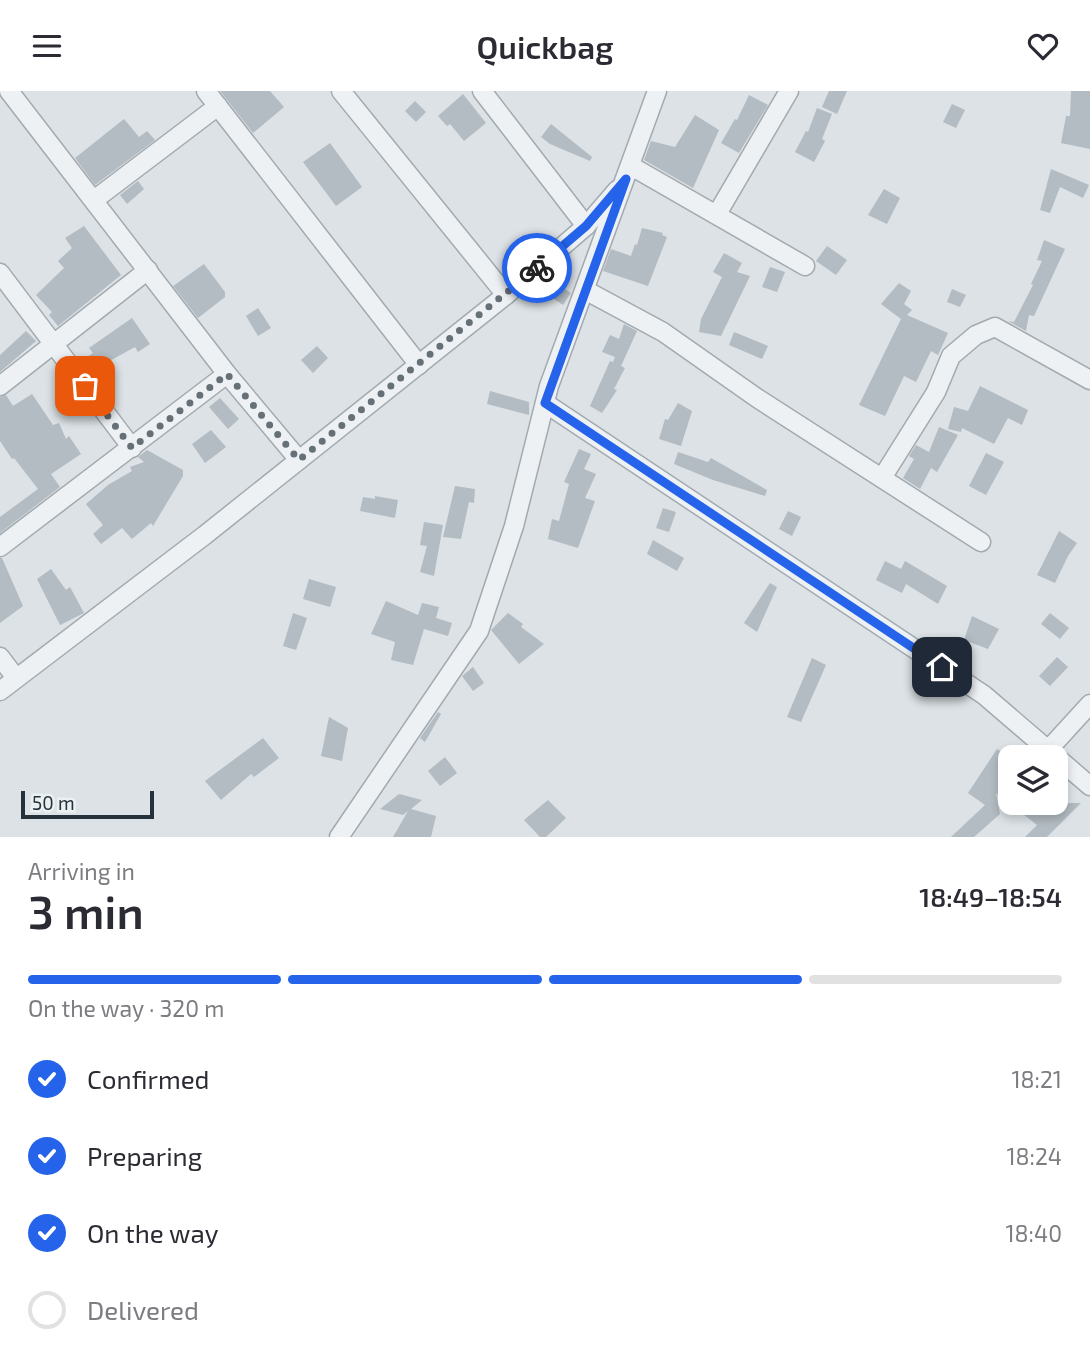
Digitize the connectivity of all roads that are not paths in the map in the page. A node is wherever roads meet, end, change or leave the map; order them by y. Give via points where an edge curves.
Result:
1 (9, 91) edge
2 (206, 91) edge
3 (341, 91) edge
4 (482, 91) edge
5 (657, 91) edge
6 (789, 91) edge
7 (218, 106) junction
8 (628, 173) junction
9 (94, 200) junction
10 (717, 214) junction
11 (586, 226) junction
12 (805, 266) dead end
13 (148, 270) junction
14 (0, 273) edge
15 (585, 290) junction
16 (506, 295) junction
17 (53, 344) junction
18 (419, 365) junction
19 (227, 374) junction
20 (1090, 380) edge
21 (0, 386) edge
22 (545, 403) junction
23 (132, 448) junction
24 (299, 460) junction
25 (882, 478) junction
26 (981, 542) dead end
27 (0, 547) edge
28 (0, 657) edge
29 (16, 678) junction
30 (0, 691) edge
31 (1090, 705) edge
32 (1042, 745) edge
33 (1053, 745) edge
34 (1068, 767) edge
35 (1090, 786) edge
36 (340, 837) edge

1 - 9 street
2 - 7 street
3 - 16 street
4 - 11 street
5 - 8 street
6 - 10 street
7 - 9 street
7 - 18 street
8 - 10 street
8 - 11 street
8 - 15 street
9 - 13 street
10 - 12 street
11 - 16 street
13 - 17 street
13 - 19 street
14 - 17 street
15 - 22 street
15 - 25 street via 663,332
16 - 18 street
17 - 21 street
17 - 23 street
18 - 24 street
19 - 23 street
19 - 24 street
20 - 25 street via 995,327 976,335 951,356 936,392
22 - 32 street via 984,695
22 - 36 street via 514,526 480,631
23 - 27 street
24 - 29 street
25 - 26 street
28 - 29 street
29 - 30 street
31 - 33 street
34 - 35 street

